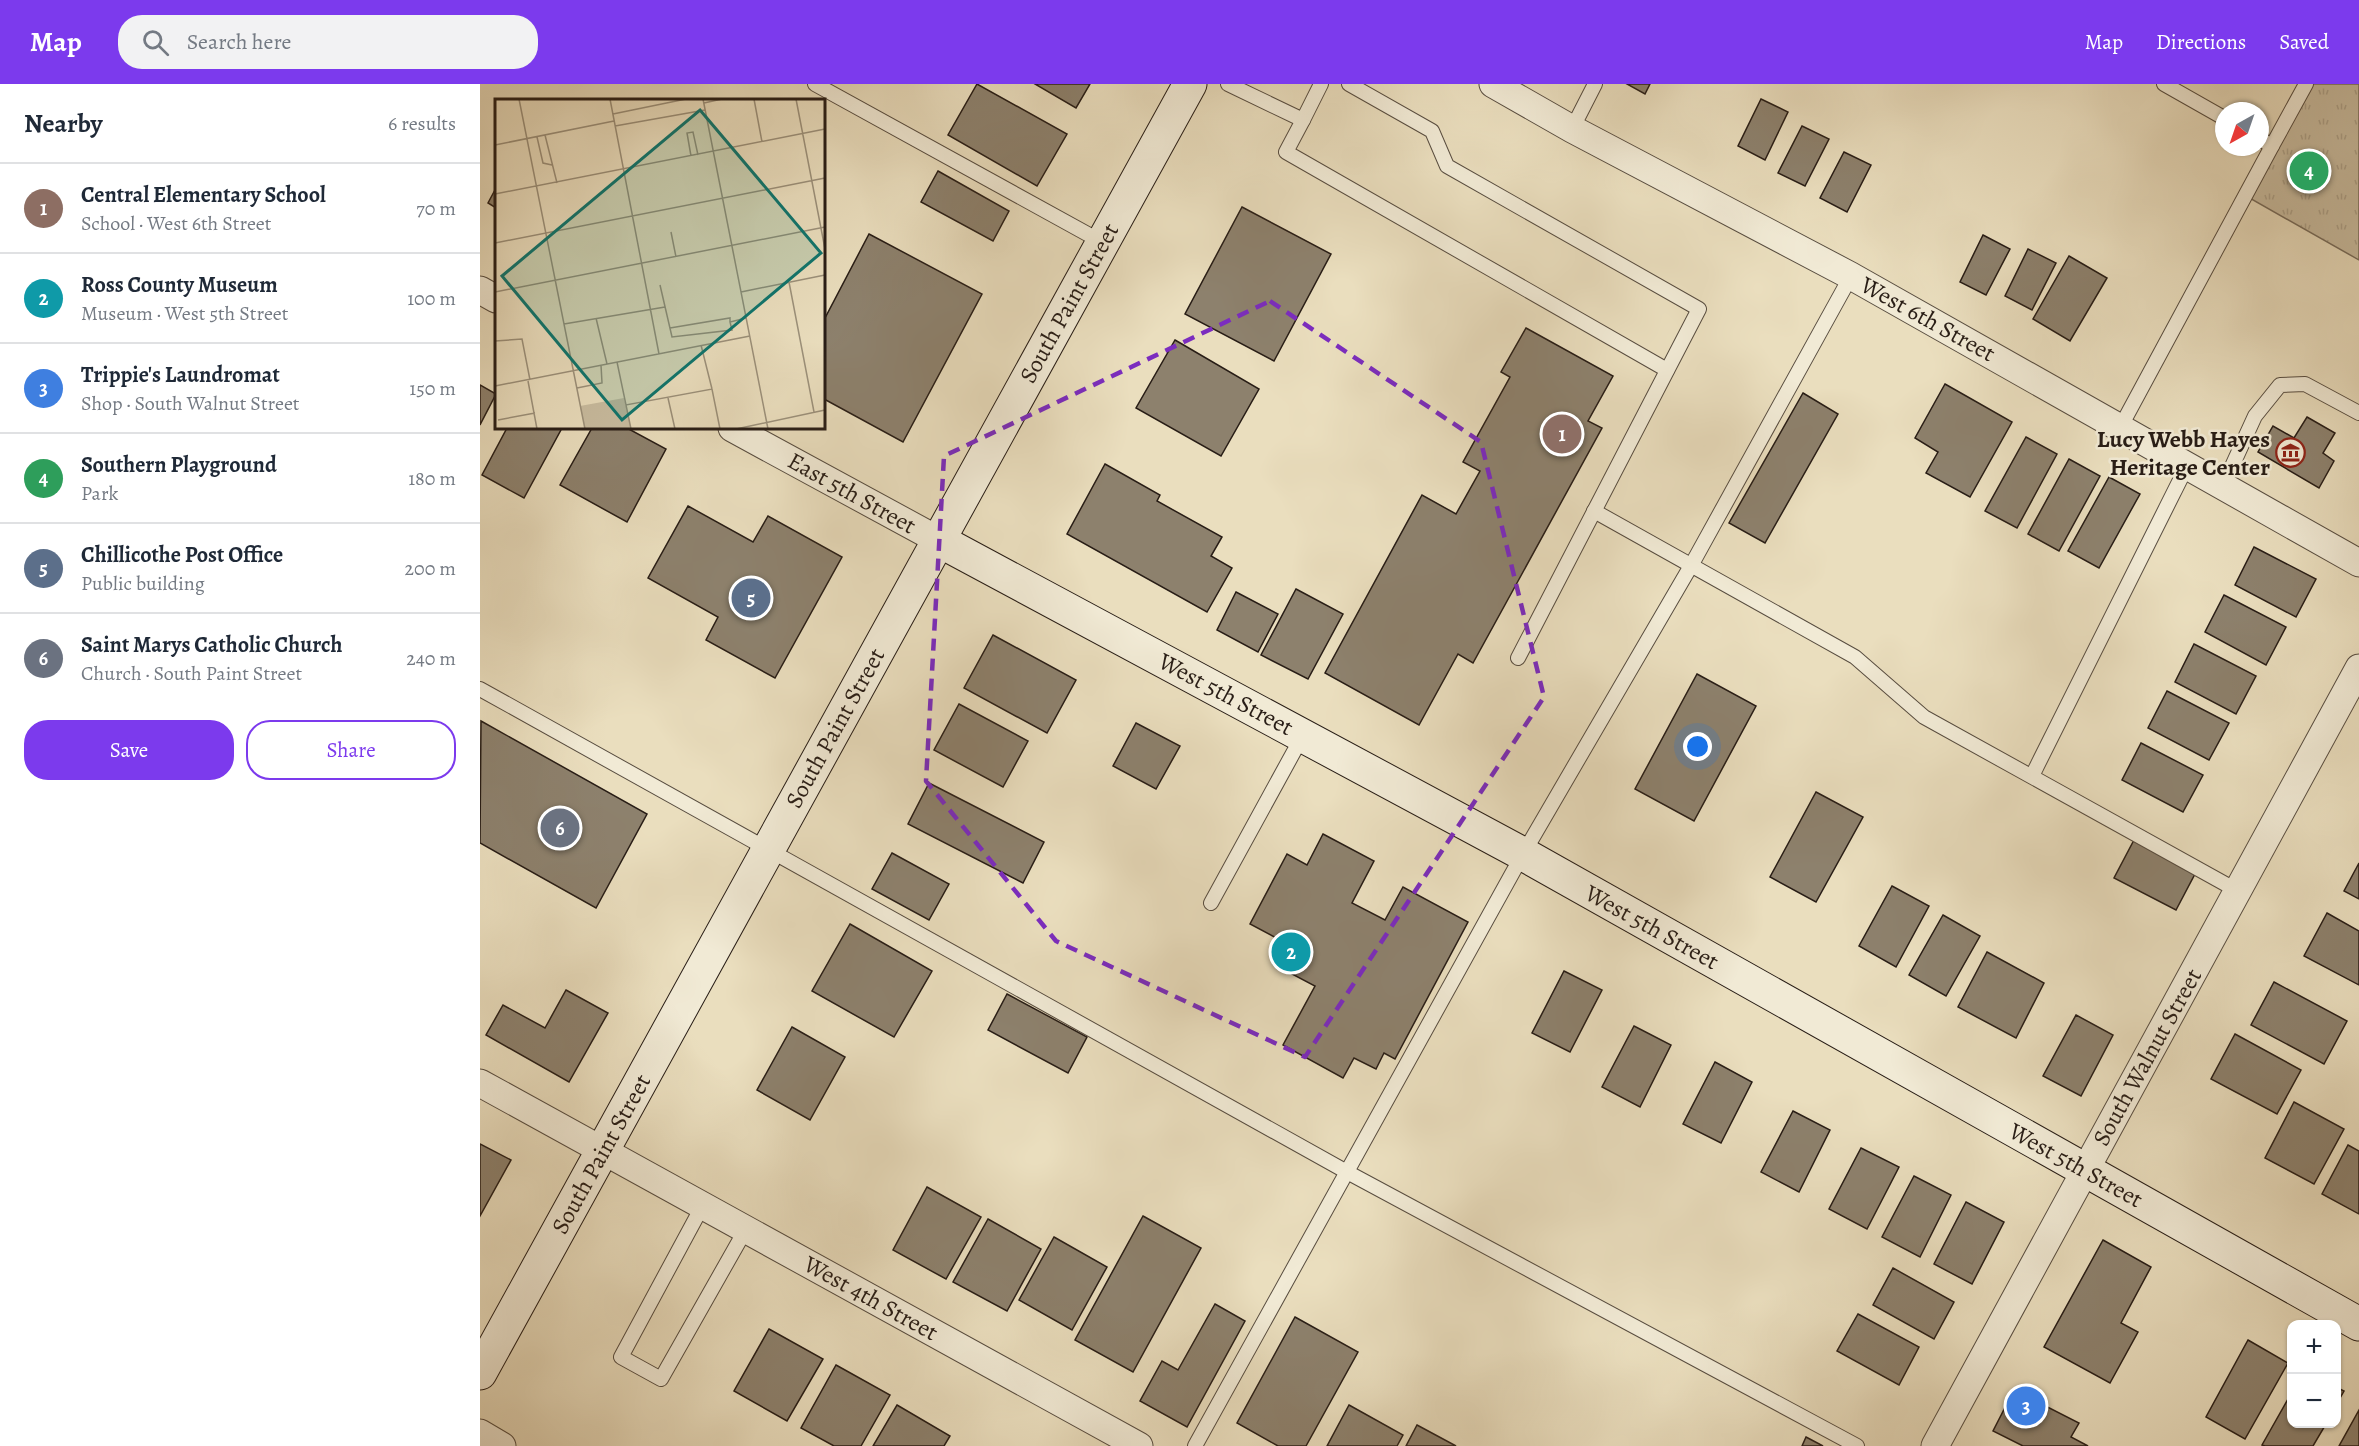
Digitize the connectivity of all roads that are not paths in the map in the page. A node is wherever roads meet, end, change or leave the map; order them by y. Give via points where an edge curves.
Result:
1 (815, 84) edge
2 (1190, 84) edge
3 (1228, 84) edge
4 (1321, 84) edge
5 (1349, 84) edge
6 (1493, 84) edge
7 (1595, 84) edge
8 (2164, 84) edge
9 (2306, 84) edge
10 (2215, 113) edge
11 (1304, 120) junction
12 (1572, 129) junction
13 (2269, 138) edge
14 (2259, 156) edge
15 (1102, 242) junction
16 (1851, 276) junction
17 (480, 290) edge
18 (495, 298) edge
19 (1667, 370) junction
20 (2359, 413) edge
21 (2120, 428) junction
22 (734, 429) edge
23 (2187, 466) junction
24 (2223, 486) junction
25 (1594, 511) junction
26 (940, 540) junction
27 (2359, 563) edge
28 (1692, 564) junction
29 (1518, 658) dead end
30 (2359, 668) edge
31 (480, 689) edge
32 (1303, 735) junction
33 (2032, 776) junction
34 (769, 849) junction
35 (1523, 854) junction
36 (2238, 891) junction
37 (1210, 903) dead end
38 (480, 1083) edge
39 (603, 1150) junction
40 (2086, 1171) junction
41 (1347, 1172) junction
42 (703, 1205) junction
43 (746, 1229) junction
44 (2359, 1324) edge
45 (480, 1373) edge
46 (480, 1433) edge
47 (502, 1446) edge
48 (1139, 1446) edge
49 (1195, 1446) edge
50 (1857, 1446) edge
51 (1935, 1446) edge

1 - 15 lane
2 - 15 street, South Paint Street
3 - 11 lane
4 - 11 lane
5 - 19 lane via 1432,131 1447,166 1699,309
6 - 12 street, West 6th Street
7 - 12 lane
8 - 10 lane
9 - 13 lane
11 - 19 lane via 1286,152
12 - 16 street, West 6th Street
14 - 21 lane
15 - 26 street, South Paint Street
16 - 21 street, West 6th Street
16 - 28 lane
17 - 18 street
19 - 25 lane
20 - 24 lane via 2305,384 2280,386 2255,416
21 - 23 street, West 6th Street
22 - 26 street, East 5th Street
23 - 24 street, West 6th Street
23 - 33 lane
24 - 27 street, West 6th Street
25 - 28 lane
25 - 29 lane
26 - 32 street, West 5th Street
26 - 34 street, South Paint Street
28 - 33 lane via 1856,657 1924,717
28 - 35 lane
30 - 36 street, South Walnut Street
31 - 34 lane
32 - 35 street, West 5th Street
32 - 37 lane
33 - 36 lane
34 - 39 street, South Paint Street
34 - 41 lane
35 - 40 street, West 5th Street
35 - 41 lane
36 - 40 street, South Walnut Street
38 - 39 street, West 4th Street
39 - 42 street, West 4th Street
39 - 45 street, South Paint Street
40 - 44 street, West 5th Street
40 - 51 street, South Walnut Street
41 - 49 lane
41 - 50 lane
42 - 43 street, West 4th Street
42 - 43 lane via 621,1357 661,1379
43 - 48 street, West 4th Street
46 - 47 street

